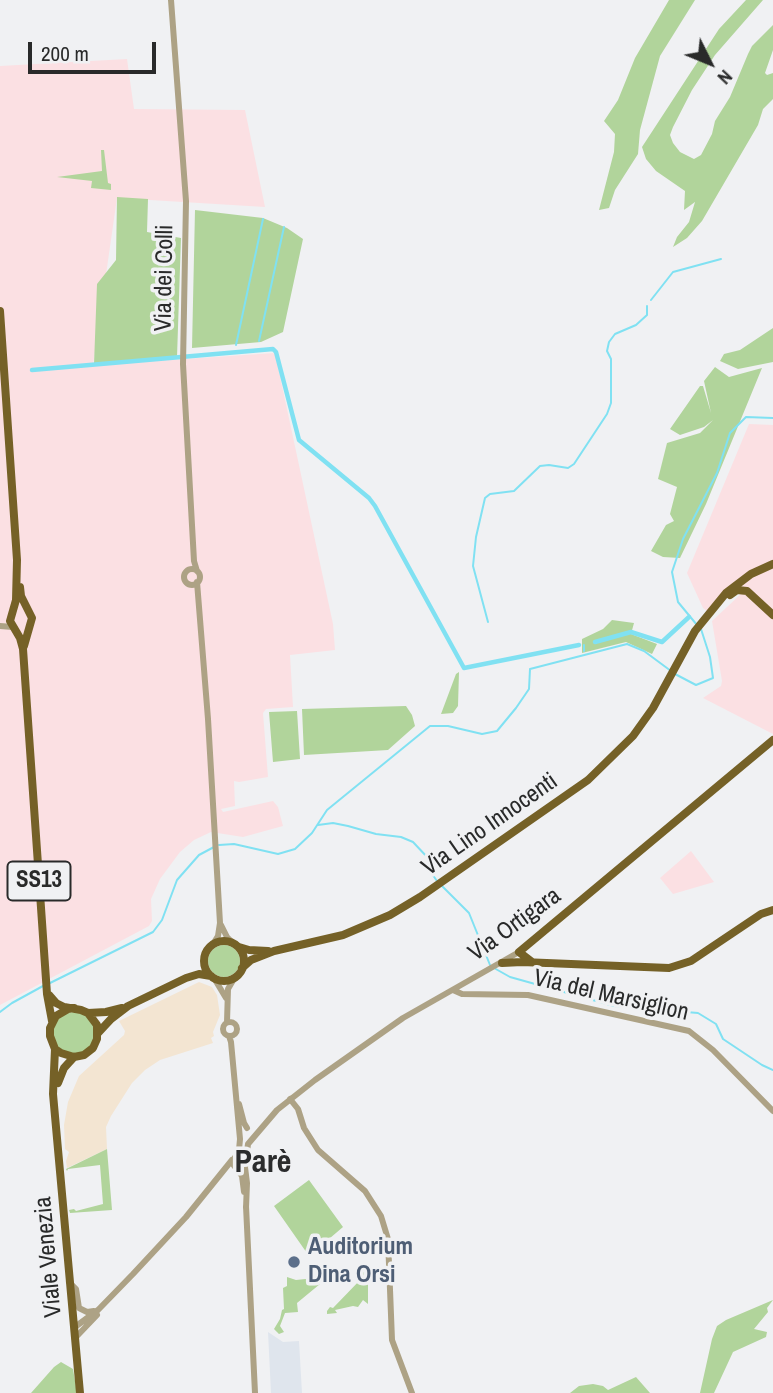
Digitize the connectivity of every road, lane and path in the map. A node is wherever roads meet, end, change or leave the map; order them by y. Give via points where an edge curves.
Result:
1 (171, 0) edge
2 (0, 311) edge
3 (194, 556) junction
4 (17, 564) junction
5 (773, 564) edge
6 (188, 569) junction
7 (197, 571) junction
8 (197, 582) junction
9 (189, 584) junction
10 (756, 597) junction
11 (198, 600) junction
12 (29, 612) junction
13 (12, 614) junction
14 (709, 614) junction
15 (773, 615) edge
16 (0, 624) edge
17 (13, 628) junction
18 (28, 628) junction
19 (23, 649) junction
20 (773, 740) edge
21 (773, 909) edge
22 (220, 923) junction
23 (213, 944) junction
24 (235, 945) junction
25 (274, 951) junction
26 (519, 956) junction
27 (204, 960) junction
28 (500, 964) joint
29 (242, 968) junction
30 (212, 977) junction
31 (235, 977) junction
32 (186, 978) junction
33 (46, 989) junction
34 (453, 990) junction
35 (227, 1002) junction
36 (128, 1006) junction
37 (74, 1008) junction
38 (88, 1013) junction
39 (229, 1019) junction
40 (52, 1021) junction
41 (98, 1033) junction
42 (231, 1038) junction
43 (55, 1049) junction
44 (74, 1057) junction
45 (298, 1093) junction
46 (236, 1096) junction
47 (290, 1099) junction
48 (298, 1109) junction
49 (773, 1111) edge
50 (56, 1117) junction
51 (266, 1122) junction
52 (248, 1128) junction
53 (240, 1136) junction
54 (252, 1140) junction
55 (235, 1157) junction
56 (246, 1159) junction
57 (239, 1169) junction
58 (225, 1170) junction
59 (69, 1282) junction
60 (107, 1302) junction
61 (75, 1327) junction
62 (76, 1337) junction
63 (80, 1393) edge
64 (255, 1393) edge
65 (412, 1393) edge

1 - 3 street, Via dei Colli via 186,201 183,356
2 - 4 main road
3 - 6 street, Via dei Colli
3 - 7 street, Via dei Colli
4 - 12 main road via 21,596
4 - 13 main road
5 - 10 main road via 750,582
5 - 14 main road via 736,585
6 - 7 street
6 - 9 street, Via dei Colli via 184,578
7 - 8 street, Via dei Colli
8 - 9 street
8 - 11 street, Via dei Colli
9 - 11 street, Via dei Colli
10 - 14 main road via 737,590
10 - 15 main road
11 - 22 street, Via dei Colli
12 - 13 main road via 22,609
12 - 18 main road via 32,622
13 - 16 street
13 - 17 main road
14 - 25 main road, Via Lino Innocenti via 653,708 595,774 390,915 367,926
16 - 17 street
17 - 18 main road
17 - 19 main road, SS13
18 - 19 main road, SS13
19 - 33 main road, SS13
20 - 26 main road, Via Ortigara
21 - 26 main road via 677,967 658,970 531,962
22 - 23 street
22 - 24 street
23 - 24 main road via 226,941
23 - 27 main road
24 - 25 main road, Via Lino Innocenti
24 - 29 main road via 243,957
25 - 29 main road, Via Lino Innocenti
26 - 28 main road
27 - 30 main road
27 - 32 main road
28 - 34 street, Via Ortigara
29 - 31 main road
30 - 31 main road via 225,981
30 - 32 main road
30 - 35 street
31 - 35 street
32 - 36 main road
33 - 37 main road via 56,1003
33 - 40 main road, Viale Venezia / SS13
34 - 45 street, Via Ortigara via 403,1018
34 - 49 street, Via del Marsiglion via 528,995 689,1031 713,1049
35 - 39 street
36 - 38 main road
36 - 41 main road
37 - 38 main road
37 - 40 main road
38 - 41 main road
39 - 42 street via 223,1030
39 - 42 street via 237,1027
40 - 43 main road, Viale Venezia / SS13 via 50,1036
41 - 44 main road, Viale Venezia / SS13 via 93,1048
42 - 46 street
43 - 44 main road
43 - 50 main road, Viale Venezia / SS13
44 - 50 main road, Viale Venezia / SS13 via 59,1077
45 - 47 street, Via Ortigara
45 - 48 street
46 - 52 street
46 - 53 street
47 - 48 street
47 - 51 street, Via Ortigara
48 - 65 street via 317,1150 365,1191 383,1219 388,1239 392,1340
50 - 59 main road, Viale Venezia / SS13
51 - 52 street, Via Ortigara
51 - 54 street, Via Ortigara
52 - 53 street, Via Ortigara
52 - 54 street via 254,1133
53 - 54 street via 246,1142
53 - 55 street
54 - 56 street
55 - 56 street
55 - 57 street
55 - 58 street
56 - 57 street
57 - 58 street
57 - 64 street via 247,1183
58 - 60 street
59 - 60 street via 84,1311 95,1311
59 - 61 main road, Viale Venezia
60 - 61 street
60 - 62 street
61 - 62 main road, Viale Venezia
62 - 63 main road, Viale Venezia

